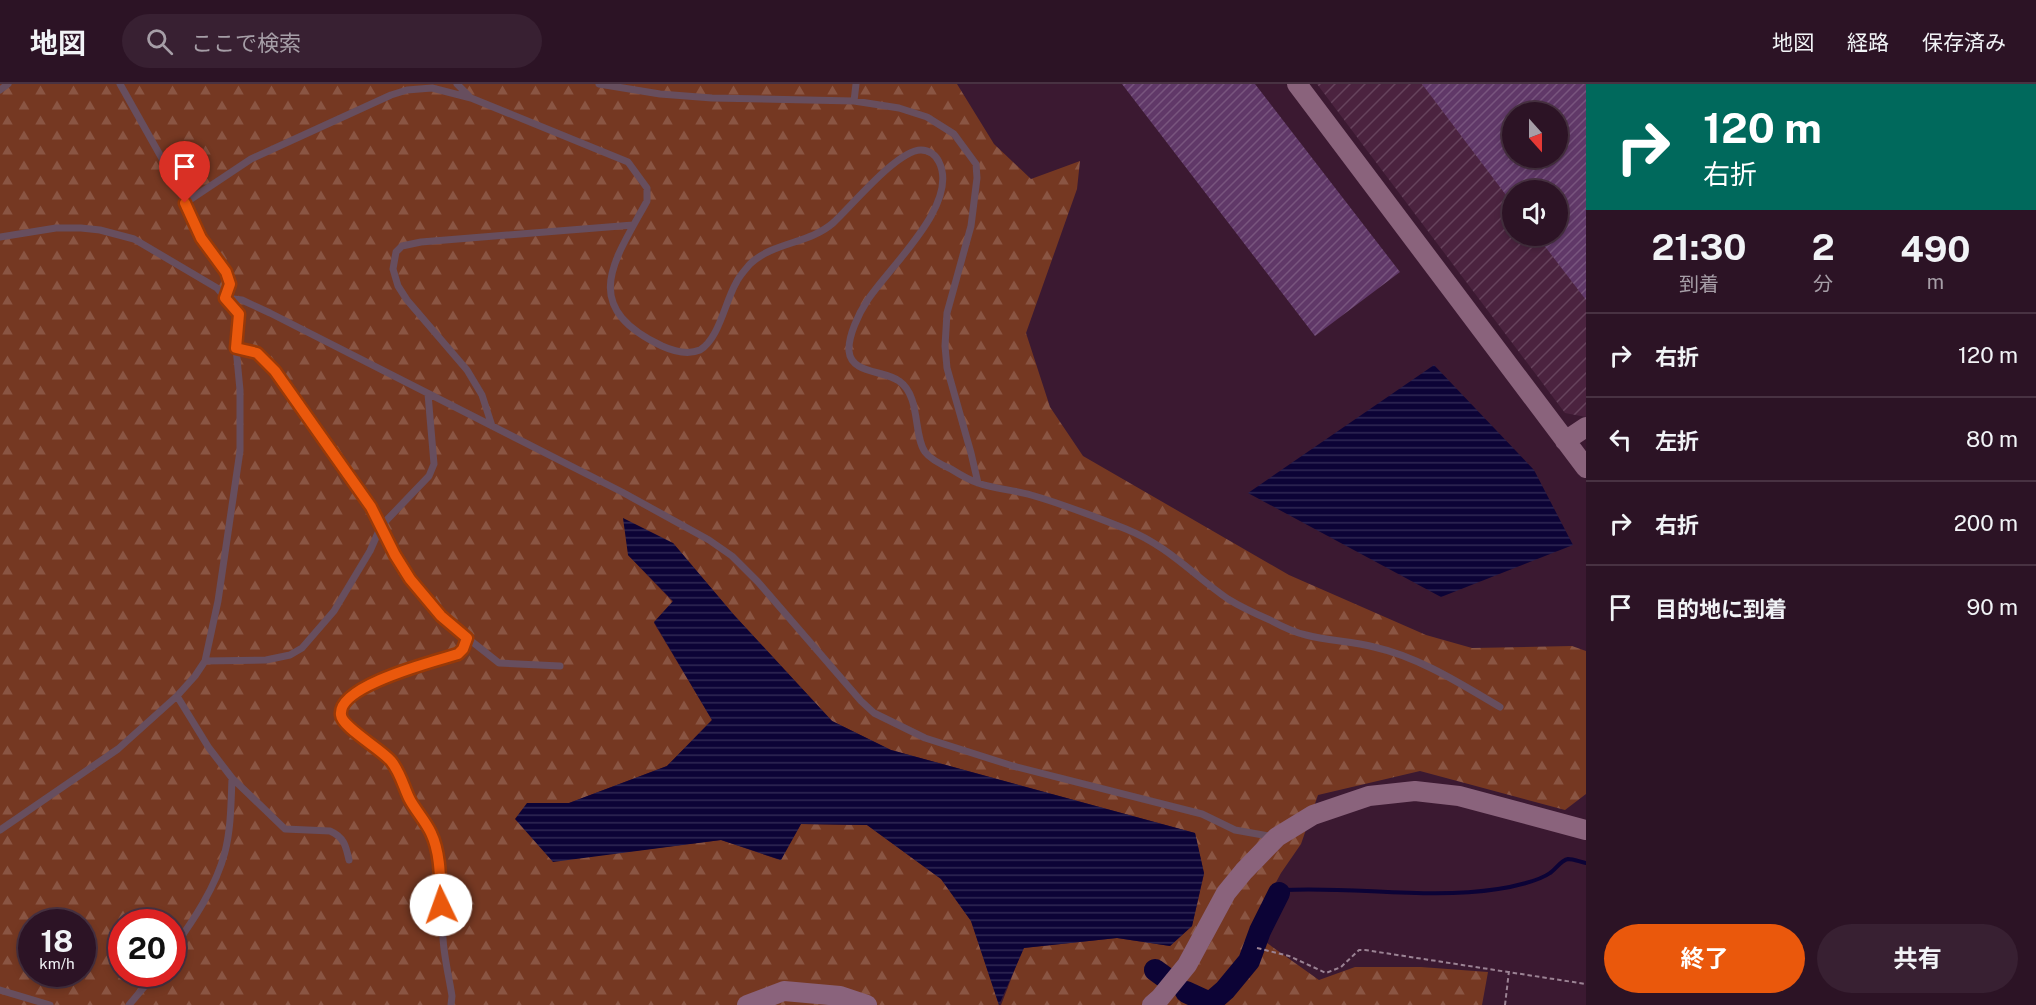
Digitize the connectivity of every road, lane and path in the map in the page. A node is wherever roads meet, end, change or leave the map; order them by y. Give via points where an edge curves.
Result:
1 (8, 84) edge
2 (120, 84) edge
3 (457, 84) edge
4 (599, 84) edge
5 (856, 84) edge
6 (1297, 84) edge
7 (0, 90) edge
8 (471, 98) junction
9 (854, 101) junction
10 (185, 203) junction
11 (633, 225) junction
12 (0, 237) edge
13 (225, 298) junction
14 (236, 348) junction
15 (428, 393) junction
16 (492, 426) junction
17 (1586, 427) edge
18 (1565, 441) junction
19 (1586, 468) edge
20 (978, 483) junction
21 (381, 526) junction
22 (467, 638) junction
23 (205, 661) junction
24 (560, 666) dead end
25 (177, 696) junction
26 (1500, 707) dead end
27 (232, 778) junction
28 (0, 830) edge
29 (1586, 830) edge
30 (1277, 837) junction
31 (349, 860) dead end
32 (186, 930) edge
33 (1257, 948) dead end
34 (1509, 971) junction
35 (1586, 984) edge
36 (144, 987) edge
37 (0, 990) edge
38 (50, 1005) edge
39 (129, 1005) edge
40 (452, 1005) edge
41 (747, 1005) edge
42 (867, 1005) edge
43 (1152, 1005) edge
44 (1505, 1005) edge

1 - 7 lane
2 - 10 lane
3 - 8 lane
4 - 9 lane via 670,95
5 - 9 lane
6 - 18 main road
8 - 10 lane via 432,88 391,95 251,159
8 - 11 lane via 628,162 646,188 647,201
9 - 20 lane via 927,117 954,134 976,164 971,226 947,314 945,346 947,368
10 - 13 lane via 201,238 226,272 230,284
11 - 16 lane via 421,242 402,246 396,252 393,269 398,286 467,370 482,395
11 - 20 lane via 611,274 612,303 643,337 687,353 699,350 711,340 736,281 763,253 830,226 907,154 930,152 939,161 943,175 939,202 931,218 865,303 850,341 849,355 856,365 901,381 909,392 925,451
12 - 13 lane via 81,228 134,238 217,288
13 - 14 lane via 239,314
13 - 15 lane via 242,300 270,313
14 - 21 lane via 257,353 275,371
14 - 23 lane via 240,452 218,602
15 - 16 lane
15 - 21 lane via 434,464 429,476
16 - 30 lane via 641,503 732,556 874,713 925,738 1013,766 1202,814 1235,830
17 - 18 main road
18 - 19 main road
20 - 26 lane via 1031,495 1151,540 1230,600 1270,621 1302,634 1375,647 1409,658
21 - 22 lane via 423,597
21 - 23 lane via 348,590 302,648 266,660
22 - 24 lane via 499,663
22 - 40 lane via 458,654 395,672 352,695 341,714 344,722 382,752 397,770 430,831 436,847
23 - 25 lane
25 - 27 lane via 208,748
25 - 28 lane via 118,749
27 - 31 lane via 285,829 330,831 341,837
27 - 32 lane via 225,852 218,874
29 - 30 main road via 1459,796 1415,791 1385,793 1344,803 1313,815
30 - 43 main road via 1226,893 1187,965
33 - 34 path via 1289,956 1326,973 1341,967 1359,950
34 - 35 path
34 - 44 path
36 - 39 lane
37 - 38 lane
41 - 42 main road via 784,991 840,996

